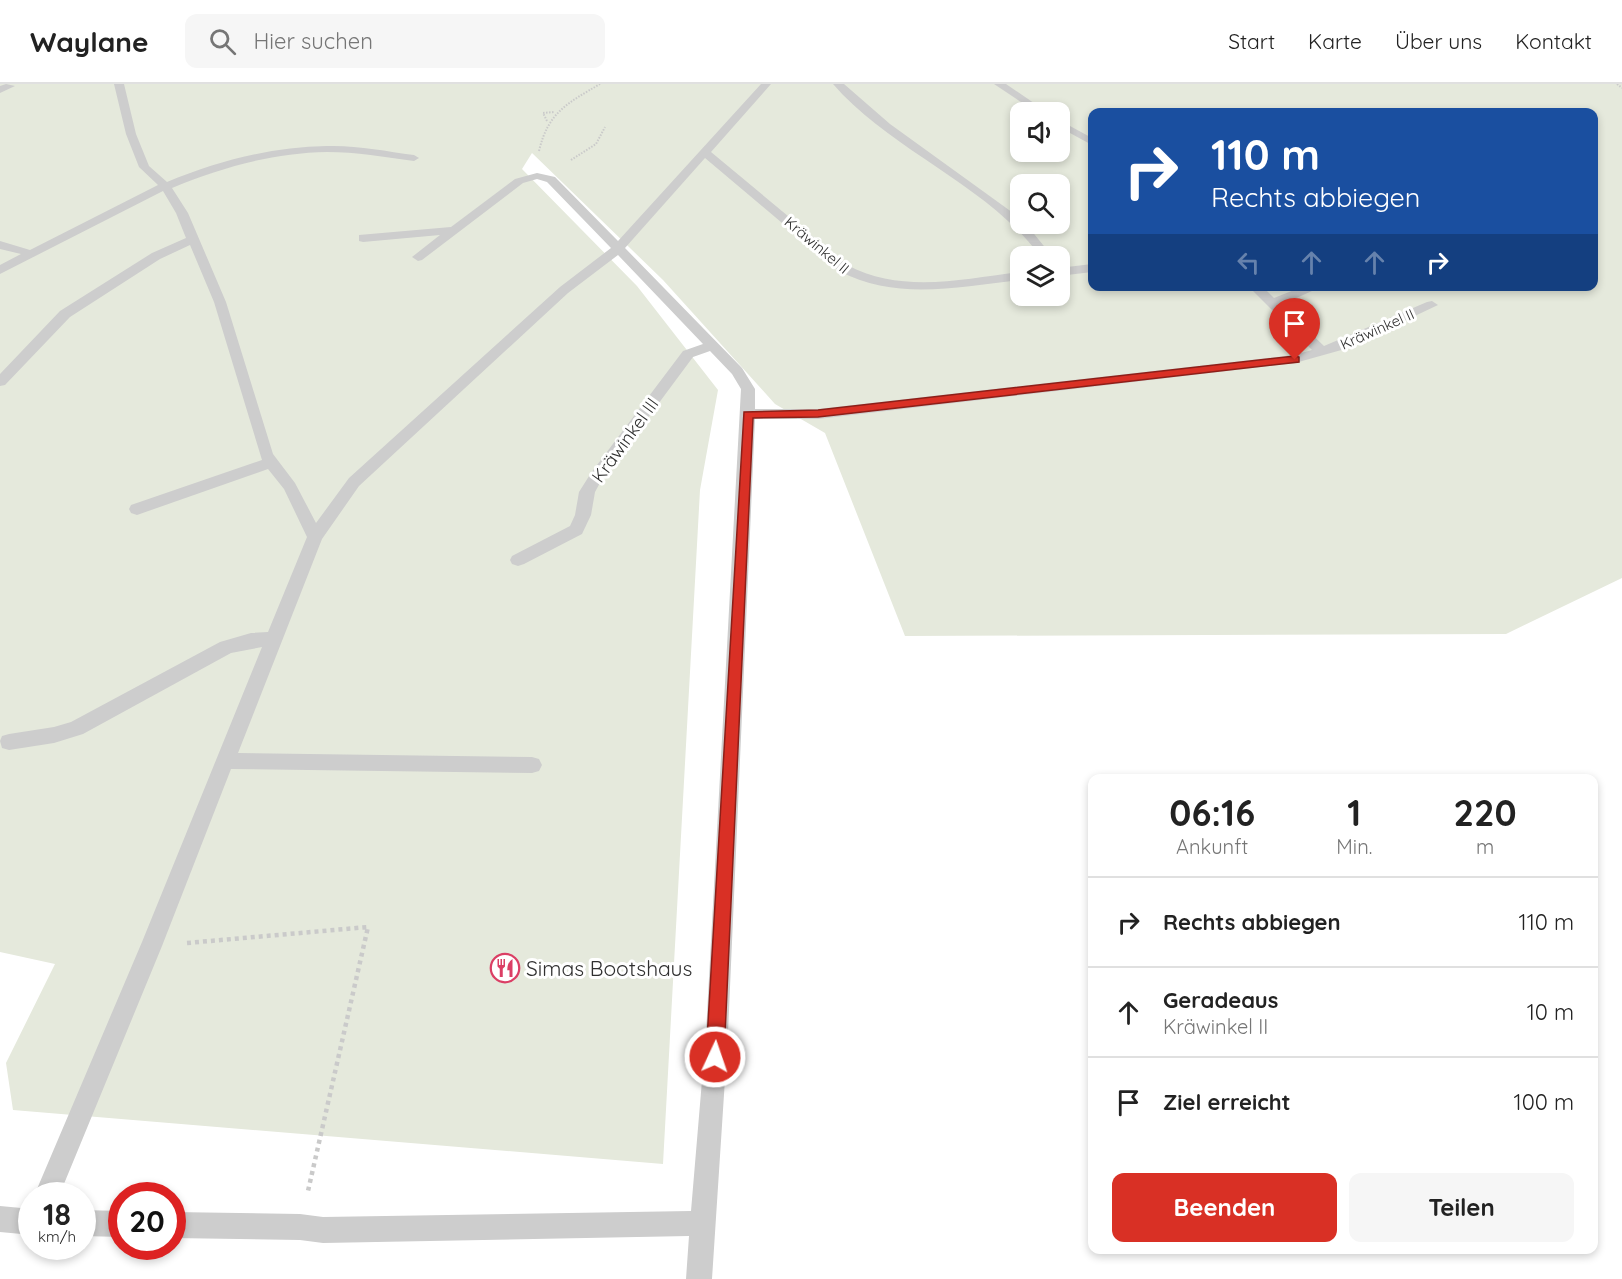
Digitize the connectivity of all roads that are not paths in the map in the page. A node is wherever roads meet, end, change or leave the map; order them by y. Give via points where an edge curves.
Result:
1 (119, 84) edge
2 (766, 84) edge
3 (838, 84) edge
4 (999, 84) edge
5 (1027, 102) edge
6 (1070, 129) edge
7 (1088, 140) edge
8 (706, 153) junction
9 (414, 158) dead end
10 (165, 186) junction
11 (452, 230) junction
12 (363, 238) dead end
13 (193, 239) junction
14 (0, 245) edge
15 (1039, 246) edge
16 (619, 248) junction
17 (33, 254) junction
18 (418, 257) dead end
19 (1088, 268) edge
20 (0, 270) edge
21 (1070, 271) edge
22 (1010, 277) edge
23 (1259, 291) edge
24 (1304, 291) edge
25 (1272, 303) junction
26 (1432, 305) dead end
27 (712, 345) junction
28 (1322, 352) junction
29 (0, 382) edge
30 (748, 414) junction
31 (272, 462) junction
32 (137, 509) dead end
33 (315, 537) junction
34 (518, 560) dead end
35 (274, 639) junction
36 (9, 742) dead end
37 (225, 761) junction
38 (532, 765) dead end
39 (52, 1182) edge
40 (0, 1219) edge
41 (18, 1221) edge
42 (704, 1223) junction
43 (186, 1225) edge
44 (699, 1279) edge

1 - 10 lane via 144,167
2 - 8 lane
3 - 15 lane via 886,126 1012,218
4 - 5 lane
6 - 7 lane
8 - 16 lane
8 - 22 lane, Kräwinkel II via 843,268 865,281 882,286 919,286
9 - 10 lane via 357,151 292,152 220,165
10 - 13 lane
10 - 17 lane
11 - 12 lane
11 - 16 lane via 519,181 548,175
11 - 18 lane
13 - 29 lane via 156,256 64,314
13 - 31 lane via 220,302 266,455
14 - 17 lane
16 - 27 lane
16 - 33 lane via 564,290 354,482
17 - 20 lane
19 - 21 lane
23 - 25 lane, Kräwinkel II
24 - 25 lane
25 - 28 lane, Kräwinkel II
26 - 28 lane, Kräwinkel II
27 - 30 lane via 744,381 748,389
27 - 34 lane, Kräwinkel III via 688,354 596,477 587,492 576,530
28 - 30 lane, Kräwinkel II via 1295,360 818,414
30 - 42 lane
31 - 32 lane
31 - 33 lane via 291,488
33 - 35 lane
35 - 36 lane via 226,647 76,728
35 - 37 lane
37 - 38 lane
37 - 39 lane
40 - 41 lane
42 - 43 lane via 323,1230
42 - 44 lane

